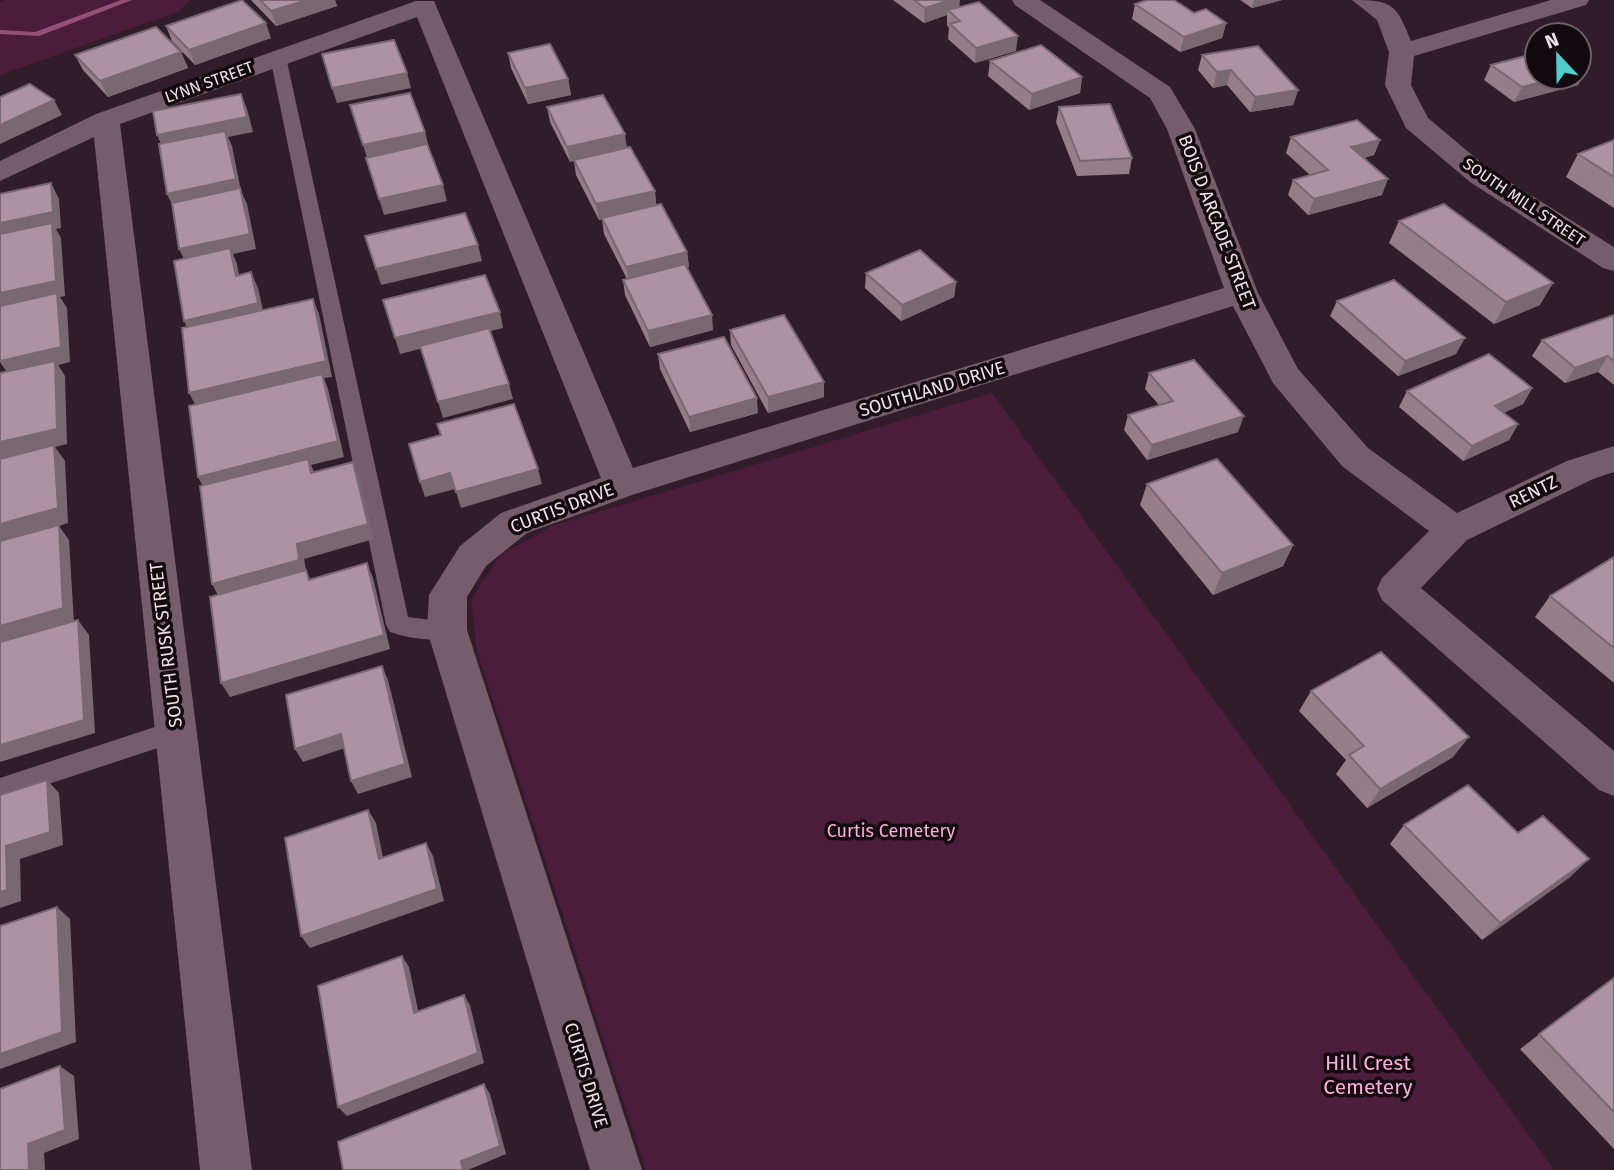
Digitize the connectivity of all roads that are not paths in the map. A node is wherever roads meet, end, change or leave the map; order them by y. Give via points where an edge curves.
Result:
1 (1024, 0) edge
2 (1364, 0) edge
3 (1577, 0) edge
4 (425, 6) joint
5 (1402, 52) junction
6 (278, 57) junction
7 (106, 120) junction
8 (0, 172) edge
9 (1614, 261) edge
10 (1242, 293) junction
11 (1614, 459) edge
12 (622, 485) junction
13 (1454, 530) junction
14 (447, 630) junction
15 (176, 731) junction
16 (1614, 777) edge
17 (0, 789) edge
18 (226, 1170) edge
19 (616, 1170) edge

1 - 10 street, BOIS D ARCADE STREET via 1161,93 1181,129
2 - 5 street, SOUTH MILL STREET via 1388,16
3 - 5 street
4 - 6 street, LYNN STREET
4 - 12 street, CURTIS DRIVE
5 - 9 street, SOUTH MILL STREET via 1398,85 1416,122 1480,176
6 - 7 street, LYNN STREET
6 - 14 lane via 398,625
7 - 8 street, LYNN STREET
7 - 15 street, SOUTH RUSK STREET
10 - 12 street, SOUTHLAND DRIVE
10 - 13 street, BOIS D ARCADE STREET via 1285,376 1355,457
11 - 13 street, RENTZ via 1580,470
12 - 14 street, CURTIS DRIVE via 514,523 473,556 448,595
13 - 16 street via 1396,589
14 - 19 street, CURTIS DRIVE
15 - 17 lane
15 - 18 street, SOUTH RUSK STREET

